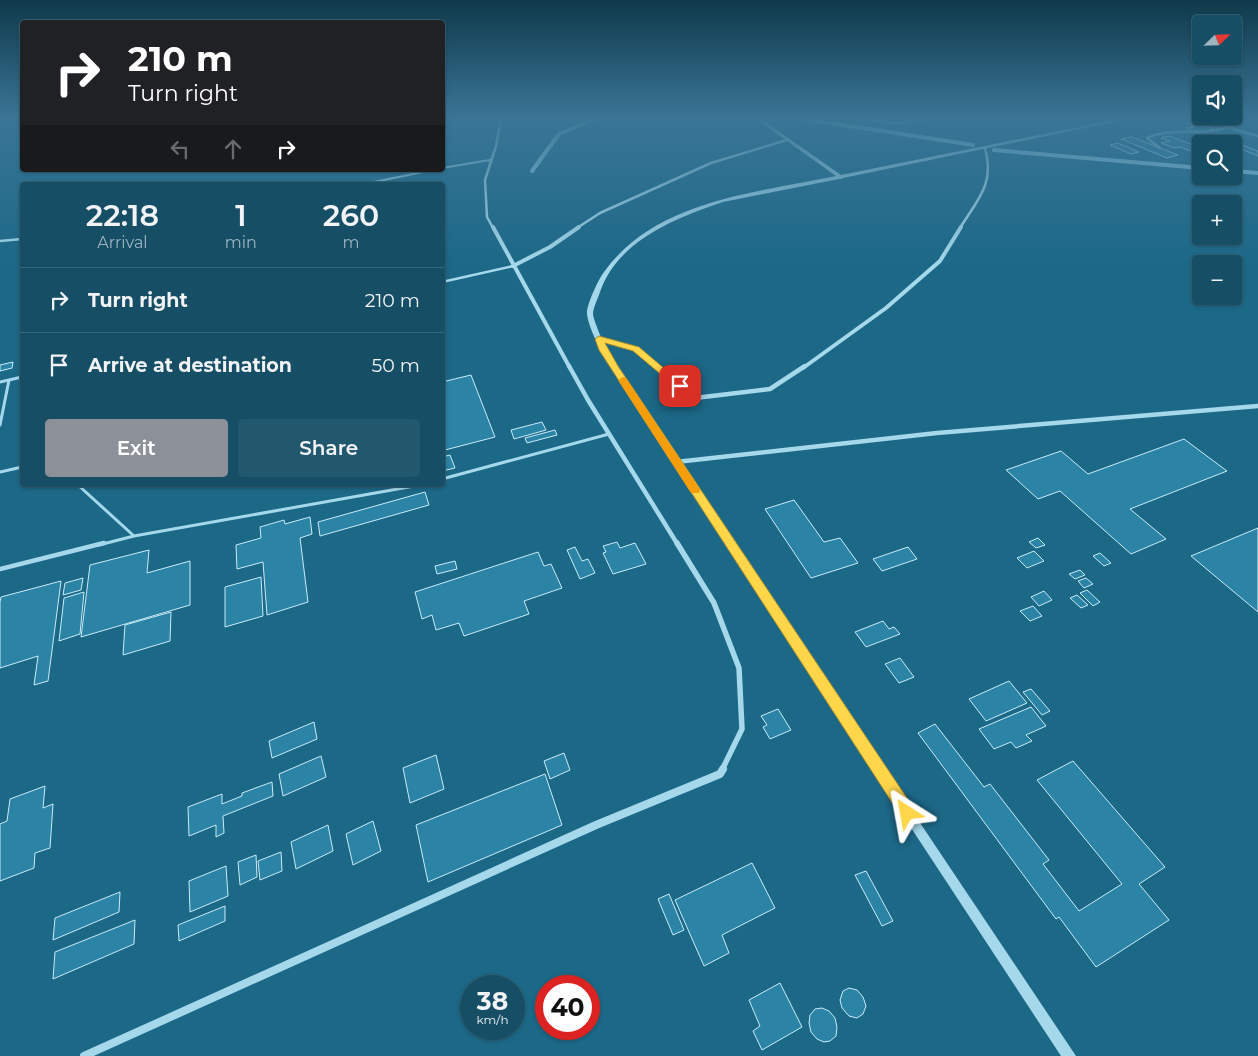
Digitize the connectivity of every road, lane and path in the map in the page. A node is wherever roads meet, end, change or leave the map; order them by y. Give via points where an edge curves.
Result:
1 (488, 167) edge
2 (702, 167) edge
3 (826, 167) edge
4 (892, 167) edge
5 (988, 167) edge
6 (423, 172) edge
7 (841, 178) junction
8 (373, 182) edge
9 (20, 238) edge
10 (0, 241) edge
11 (513, 266) junction
12 (445, 281) edge
13 (599, 339) junction
14 (20, 377) edge
15 (9, 380) junction
16 (0, 382) edge
17 (1258, 406) edge
18 (0, 426) edge
19 (610, 434) junction
20 (676, 462) junction
21 (20, 467) edge
22 (0, 472) edge
23 (445, 478) edge
24 (80, 487) edge
25 (409, 487) edge
26 (134, 536) junction
27 (0, 569) edge
28 (84, 1056) edge
29 (1069, 1056) edge

1 - 11 street via 485,180 487,216
2 - 11 street via 600,214 550,247
3 - 7 street
4 - 7 street
5 - 13 street via 986,187 940,261 886,308 770,389 696,398 636,349
6 - 8 lane
7 - 13 street via 722,201 658,225 630,245 603,277 590,313
9 - 10 lane
11 - 12 lane
11 - 19 street
13 - 20 street
14 - 15 lane
15 - 16 lane
15 - 18 lane
17 - 20 street via 937,433
19 - 23 lane
19 - 28 street via 714,603 739,668 742,729 720,774 596,826
20 - 29 street
21 - 22 lane
24 - 26 lane
25 - 26 lane
26 - 27 lane

